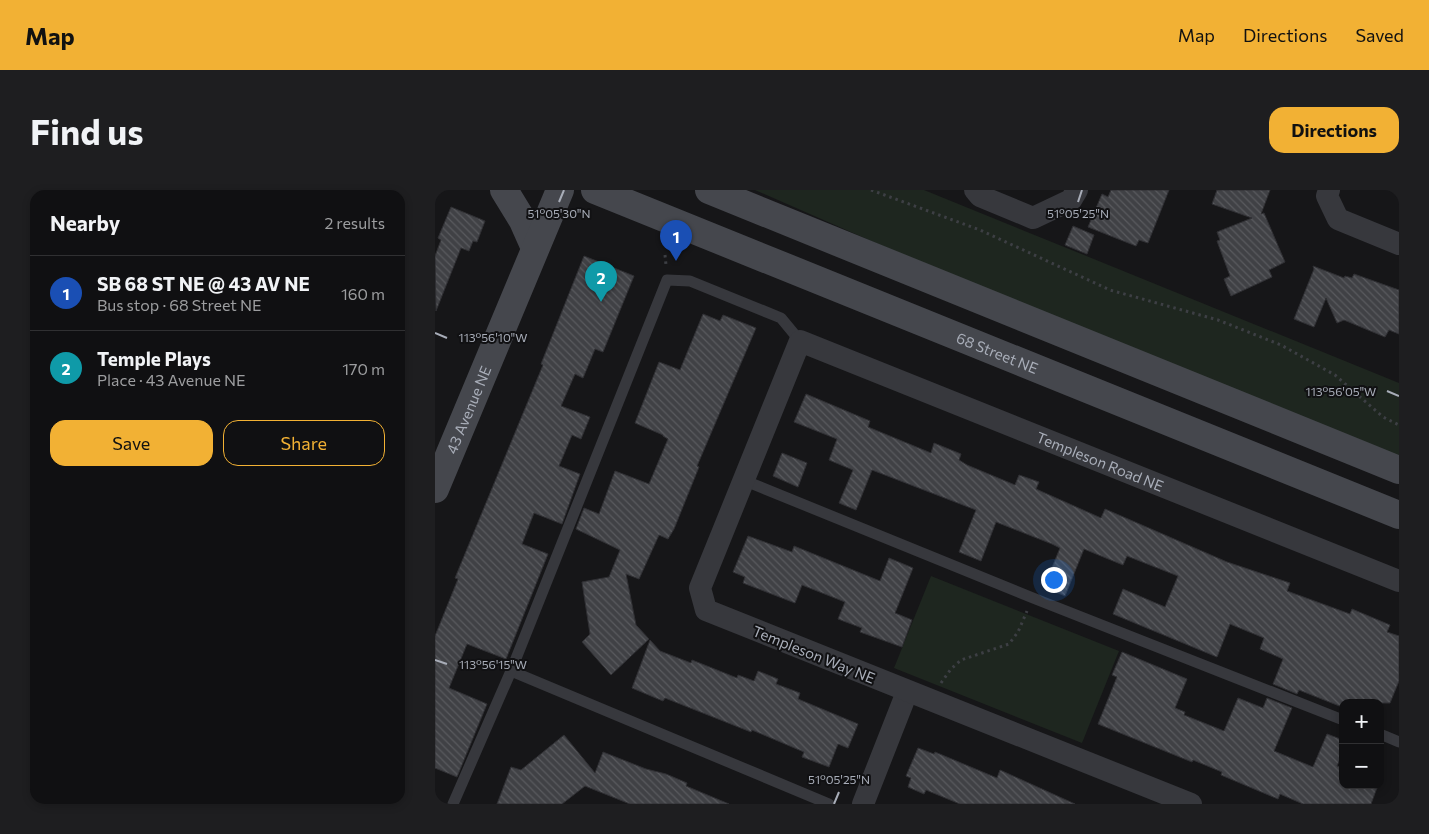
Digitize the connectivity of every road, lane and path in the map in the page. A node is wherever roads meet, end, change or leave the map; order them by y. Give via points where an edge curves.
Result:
1 (504, 190) edge
2 (560, 190) edge
3 (595, 190) edge
4 (871, 190) edge
5 (975, 190) edge
6 (1077, 190) edge
7 (1329, 190) edge
8 (713, 191) edge
9 (1399, 244) edge
10 (535, 248) junction
11 (800, 342) junction
12 (1399, 425) edge
13 (1399, 470) edge
14 (743, 480) junction
15 (435, 489) edge
16 (1399, 515) edge
17 (1399, 581) edge
18 (1033, 598) junction
19 (511, 671) junction
20 (907, 692) junction
21 (933, 702) junction
22 (1339, 718) edge
23 (1384, 736) edge
24 (1399, 742) edge
25 (1159, 798) edge
26 (453, 804) edge
27 (829, 804) edge
28 (863, 804) edge
29 (1191, 804) edge

1 - 10 main road via 523,220
2 - 10 main road, 43 Avenue NE
3 - 16 main road, 68 Street NE
4 - 12 path via 980,230 1111,290 1218,320 1281,345 1335,375 1383,416
5 - 6 street via 979,196 1033,218 1071,200
7 - 9 street via 1327,196 1338,219
8 - 13 main road
10 - 15 main road, 43 Avenue NE
11 - 14 street, Templeson Way NE
11 - 17 street, Templeson Road NE
11 - 19 lane via 781,318 690,281 667,280
14 - 18 lane
14 - 20 street, Templeson Way NE via 700,588 707,610
18 - 21 path via 1009,644 961,660 943,678
18 - 22 lane
19 - 26 lane
19 - 27 lane
20 - 21 street, Templeson Way NE
20 - 28 street
21 - 25 street, Templeson Way NE
23 - 24 lane
25 - 29 street, Templeson Way NE

